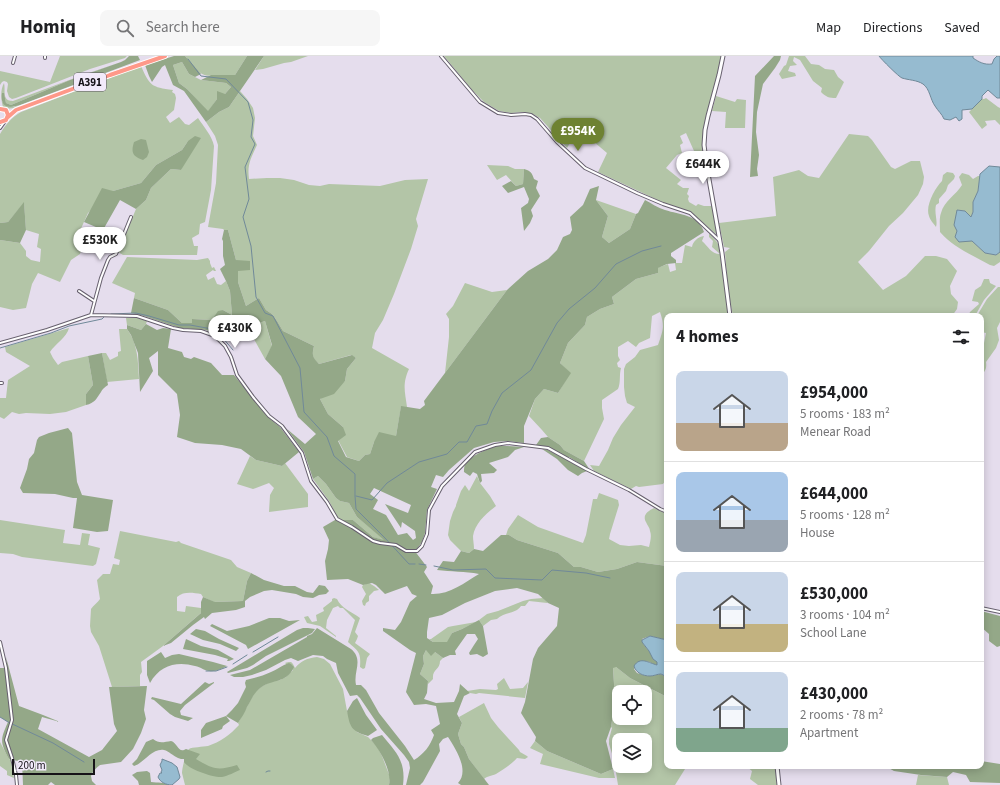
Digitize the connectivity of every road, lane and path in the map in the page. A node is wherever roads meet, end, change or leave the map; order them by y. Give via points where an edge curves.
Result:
1 (15, 56) edge
2 (165, 56) edge
3 (441, 56) edge
4 (723, 56) edge
5 (13, 63) dead end
6 (0, 105) edge
7 (3, 110) edge
8 (16, 110) junction
9 (8, 117) junction
10 (2, 122) edge
11 (0, 128) edge
12 (131, 217) dead end
13 (720, 242) junction
14 (79, 291) dead end
15 (94, 301) junction
16 (730, 313) edge
17 (91, 315) junction
18 (0, 342) edge
19 (664, 511) edge
20 (984, 609) edge
21 (1000, 612) edge
22 (0, 642) edge
23 (777, 769) edge
24 (17, 785) edge
25 (779, 785) edge

1 - 5 street
2 - 8 highway, A391
3 - 13 street via 480,102 498,113 531,115 586,168 637,193 690,213
4 - 13 street via 705,130 704,145
6 - 7 street
7 - 8 highway, A391
7 - 9 highway via 8,113
8 - 9 highway, A391
9 - 10 highway
10 - 11 street
10 - 11 street
12 - 15 street via 116,254 108,260
13 - 16 street
14 - 15 street
15 - 17 street
17 - 18 street
17 - 19 street via 137,316 173,328 202,331 214,336 232,356 237,375 253,397 269,416 282,426 302,453 312,480 337,519 380,543 393,544 406,551 416,551 422,546 429,510 442,486 475,452 495,444 548,448
20 - 21 street
22 - 24 street via 12,720 6,740
23 - 25 street

